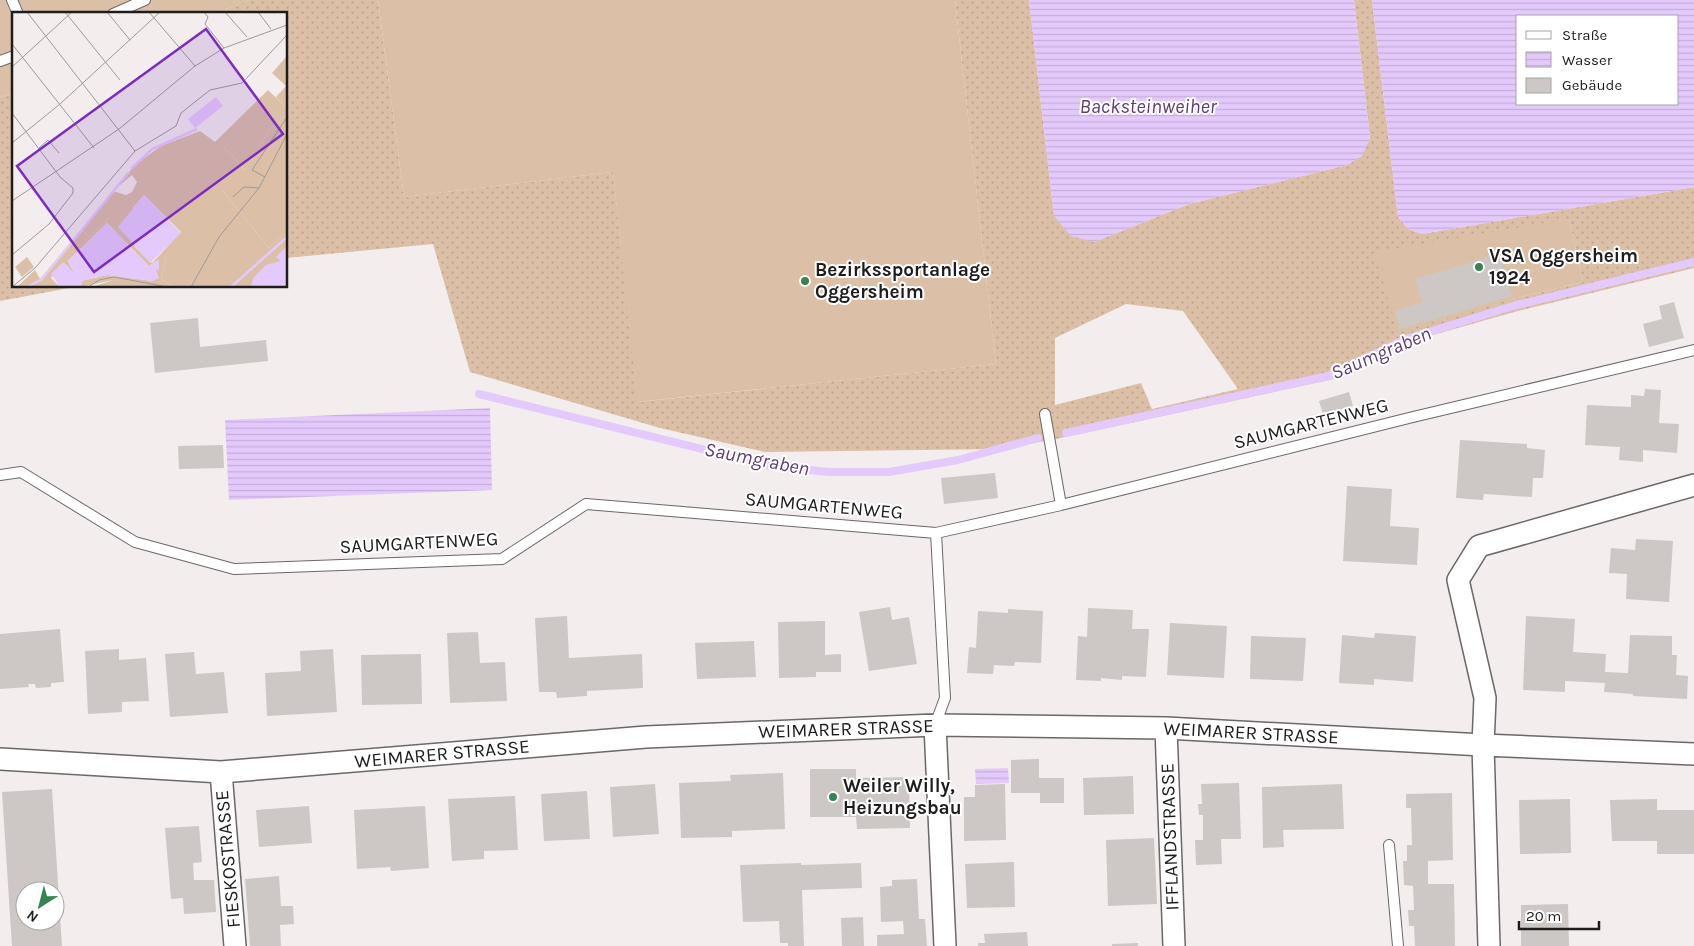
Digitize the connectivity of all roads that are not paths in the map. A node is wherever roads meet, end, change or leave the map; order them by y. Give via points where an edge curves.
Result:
1 (12, 0) edge
2 (145, 0) edge
3 (17, 12) edge
4 (118, 12) edge
5 (12, 57) edge
6 (0, 61) edge
7 (1694, 350) edge
8 (1046, 414) dead end
9 (0, 475) edge
10 (1694, 484) edge
11 (1061, 505) junction
12 (936, 533) junction
13 (935, 725) junction
14 (1166, 728) junction
15 (1483, 745) junction
16 (1694, 754) edge
17 (0, 759) edge
18 (221, 772) junction
19 (1390, 845) dead end
20 (235, 946) edge
21 (945, 946) edge
22 (1174, 946) edge
23 (1398, 946) edge
24 (1489, 946) edge

1 - 3 lane
2 - 4 lane
5 - 6 lane
7 - 11 lane, SAUMGARTENWEG
8 - 11 lane
9 - 12 lane, SAUMGARTENWEG via 21,472 135,542 234,569 502,560 586,504
10 - 15 street via 1479,546 1458,580 1485,698
11 - 12 lane, SAUMGARTENWEG
12 - 13 lane via 945,698
13 - 14 street, WEIMARER STRASSE
13 - 18 street, WEIMARER STRASSE via 646,737
13 - 21 street
14 - 15 street, WEIMARER STRASSE
14 - 22 street, IFFLANDSTRASSE
15 - 16 street, WEIMARER STRASSE
15 - 24 street
17 - 18 street, WEIMARER STRASSE
18 - 20 street, FIESKOSTRASSE
19 - 23 lane

